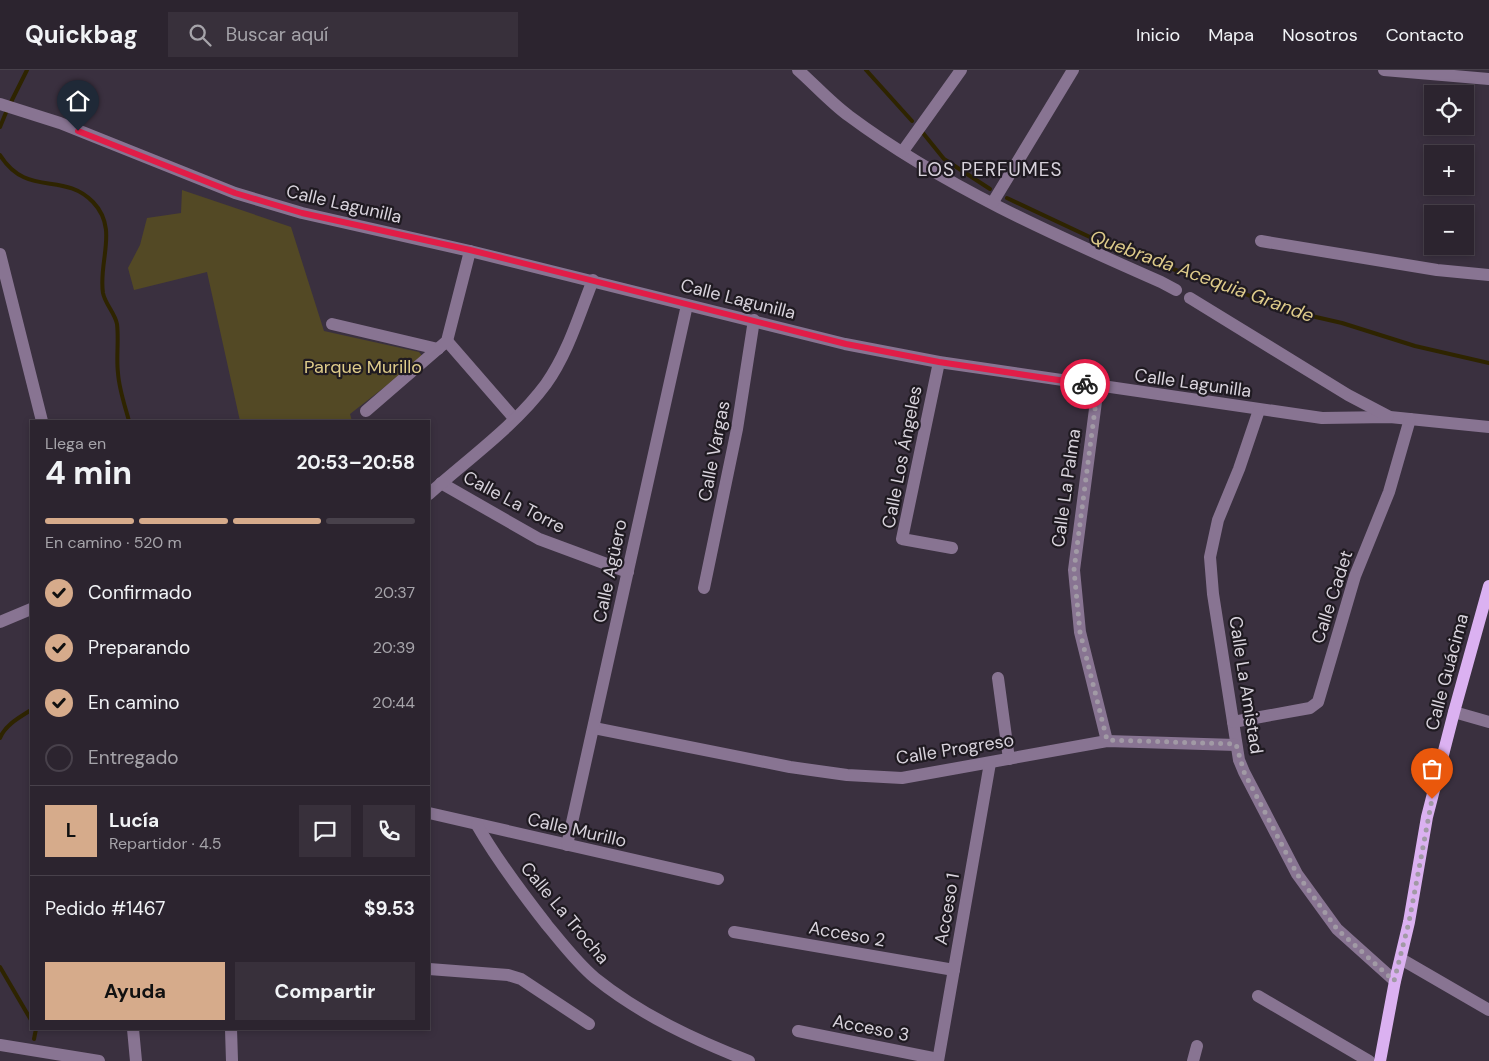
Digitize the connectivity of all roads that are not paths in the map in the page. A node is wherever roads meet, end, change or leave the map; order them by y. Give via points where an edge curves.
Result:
1 (798, 70) edge
2 (961, 70) edge
3 (1073, 70) edge
4 (1384, 70) edge
5 (1489, 78) edge
6 (1, 105) edge
7 (903, 151) junction
8 (993, 202) junction
9 (1261, 241) dead end
10 (470, 250) junction
11 (0, 254) edge
12 (1489, 275) edge
13 (593, 280) junction
14 (1176, 290) dead end
15 (1190, 298) dead end
16 (687, 305) junction
17 (754, 320) junction
18 (332, 324) dead end
19 (443, 345) junction
20 (939, 362) junction
21 (1098, 386) junction
22 (1259, 410) junction
23 (366, 411) dead end
24 (1390, 417) junction
25 (514, 418) junction
26 (1410, 419) junction
27 (42, 420) edge
28 (1489, 427) edge
29 (441, 483) junction
30 (430, 493) edge
31 (952, 548) dead end
32 (628, 572) junction
33 (1489, 586) edge
34 (704, 588) dead end
35 (30, 609) edge
36 (0, 622) edge
37 (998, 678) dead end
38 (1454, 712) junction
39 (1233, 722) junction
40 (1489, 722) edge
41 (594, 728) junction
42 (1107, 740) junction
43 (1236, 744) junction
44 (1009, 759) junction
45 (990, 763) junction
46 (430, 813) edge
47 (477, 825) junction
48 (567, 845) junction
49 (718, 879) dead end
50 (734, 932) dead end
51 (1401, 959) junction
52 (430, 969) edge
53 (954, 970) junction
54 (1394, 981) junction
55 (1258, 996) dead end
56 (1489, 1010) edge
57 (589, 1024) dead end
58 (134, 1030) edge
59 (230, 1030) edge
60 (798, 1032) dead end
61 (0, 1045) edge
62 (1196, 1046) dead end
63 (938, 1060) edge
64 (99, 1061) edge
65 (136, 1061) edge
66 (232, 1061) edge
67 (749, 1061) edge
68 (1193, 1061) edge
69 (1369, 1061) edge
70 (1380, 1061) edge

1 - 7 street via 847,115
2 - 7 street
3 - 8 street
4 - 5 street
6 - 10 street, Calle Lagunilla via 60,123 235,193 302,213
7 - 8 street
8 - 14 street via 1043,229
9 - 12 street via 1437,270
10 - 13 street, Calle Lagunilla
10 - 19 street
11 - 27 street
13 - 16 street, Calle Lagunilla
13 - 25 street via 566,349 545,384
15 - 24 street via 1348,395
16 - 17 street, Calle Lagunilla
16 - 32 street, Calle Agüero
17 - 20 street, Calle Lagunilla via 846,344
17 - 34 street, Calle Vargas via 737,429
18 - 19 street
19 - 23 street
19 - 25 street
20 - 21 street, Calle Lagunilla
20 - 31 street, Calle Los Ángeles via 902,540
21 - 22 street, Calle Lagunilla
21 - 42 street, Calle La Palma via 1074,570 1080,632
22 - 24 street, Calle Lagunilla via 1322,418
22 - 39 street, Calle La Amistad via 1218,520 1210,557
24 - 26 street, Calle Lagunilla
25 - 29 street
26 - 28 street, Calle Lagunilla
26 - 39 street, Calle Cadet via 1389,492 1355,576 1318,702 1310,708
29 - 30 street
29 - 32 street, Calle La Torre via 539,539
32 - 41 street, Calle Agüero
33 - 38 main road, Calle Guácima
35 - 36 street
37 - 44 street
38 - 40 street
38 - 51 main road, Calle Guácima via 1428,816
39 - 43 street, Calle La Amistad
41 - 45 street, Calle Progreso via 846,775 902,778
41 - 48 street, Calle Agüero
42 - 43 street, Calle Progreso
42 - 44 street, Calle Progreso
43 - 54 street, Calle La Amistad via 1244,772 1297,874 1337,929
44 - 45 street, Calle Progreso
45 - 53 street, Acceso 1
46 - 47 street, Calle Murillo
47 - 48 street, Calle Murillo
47 - 67 street, Calle La Trocha via 525,897 593,977 643,1011 698,1040
48 - 49 street, Calle Murillo
50 - 53 street, Acceso 2
51 - 54 main road, Calle Guácima
51 - 56 street
52 - 57 street via 508,975 521,979
53 - 63 street, Acceso 1
54 - 70 main road, Calle Guácima
55 - 69 street
58 - 65 street
59 - 66 street
60 - 63 street, Acceso 3
61 - 64 street
62 - 68 street

